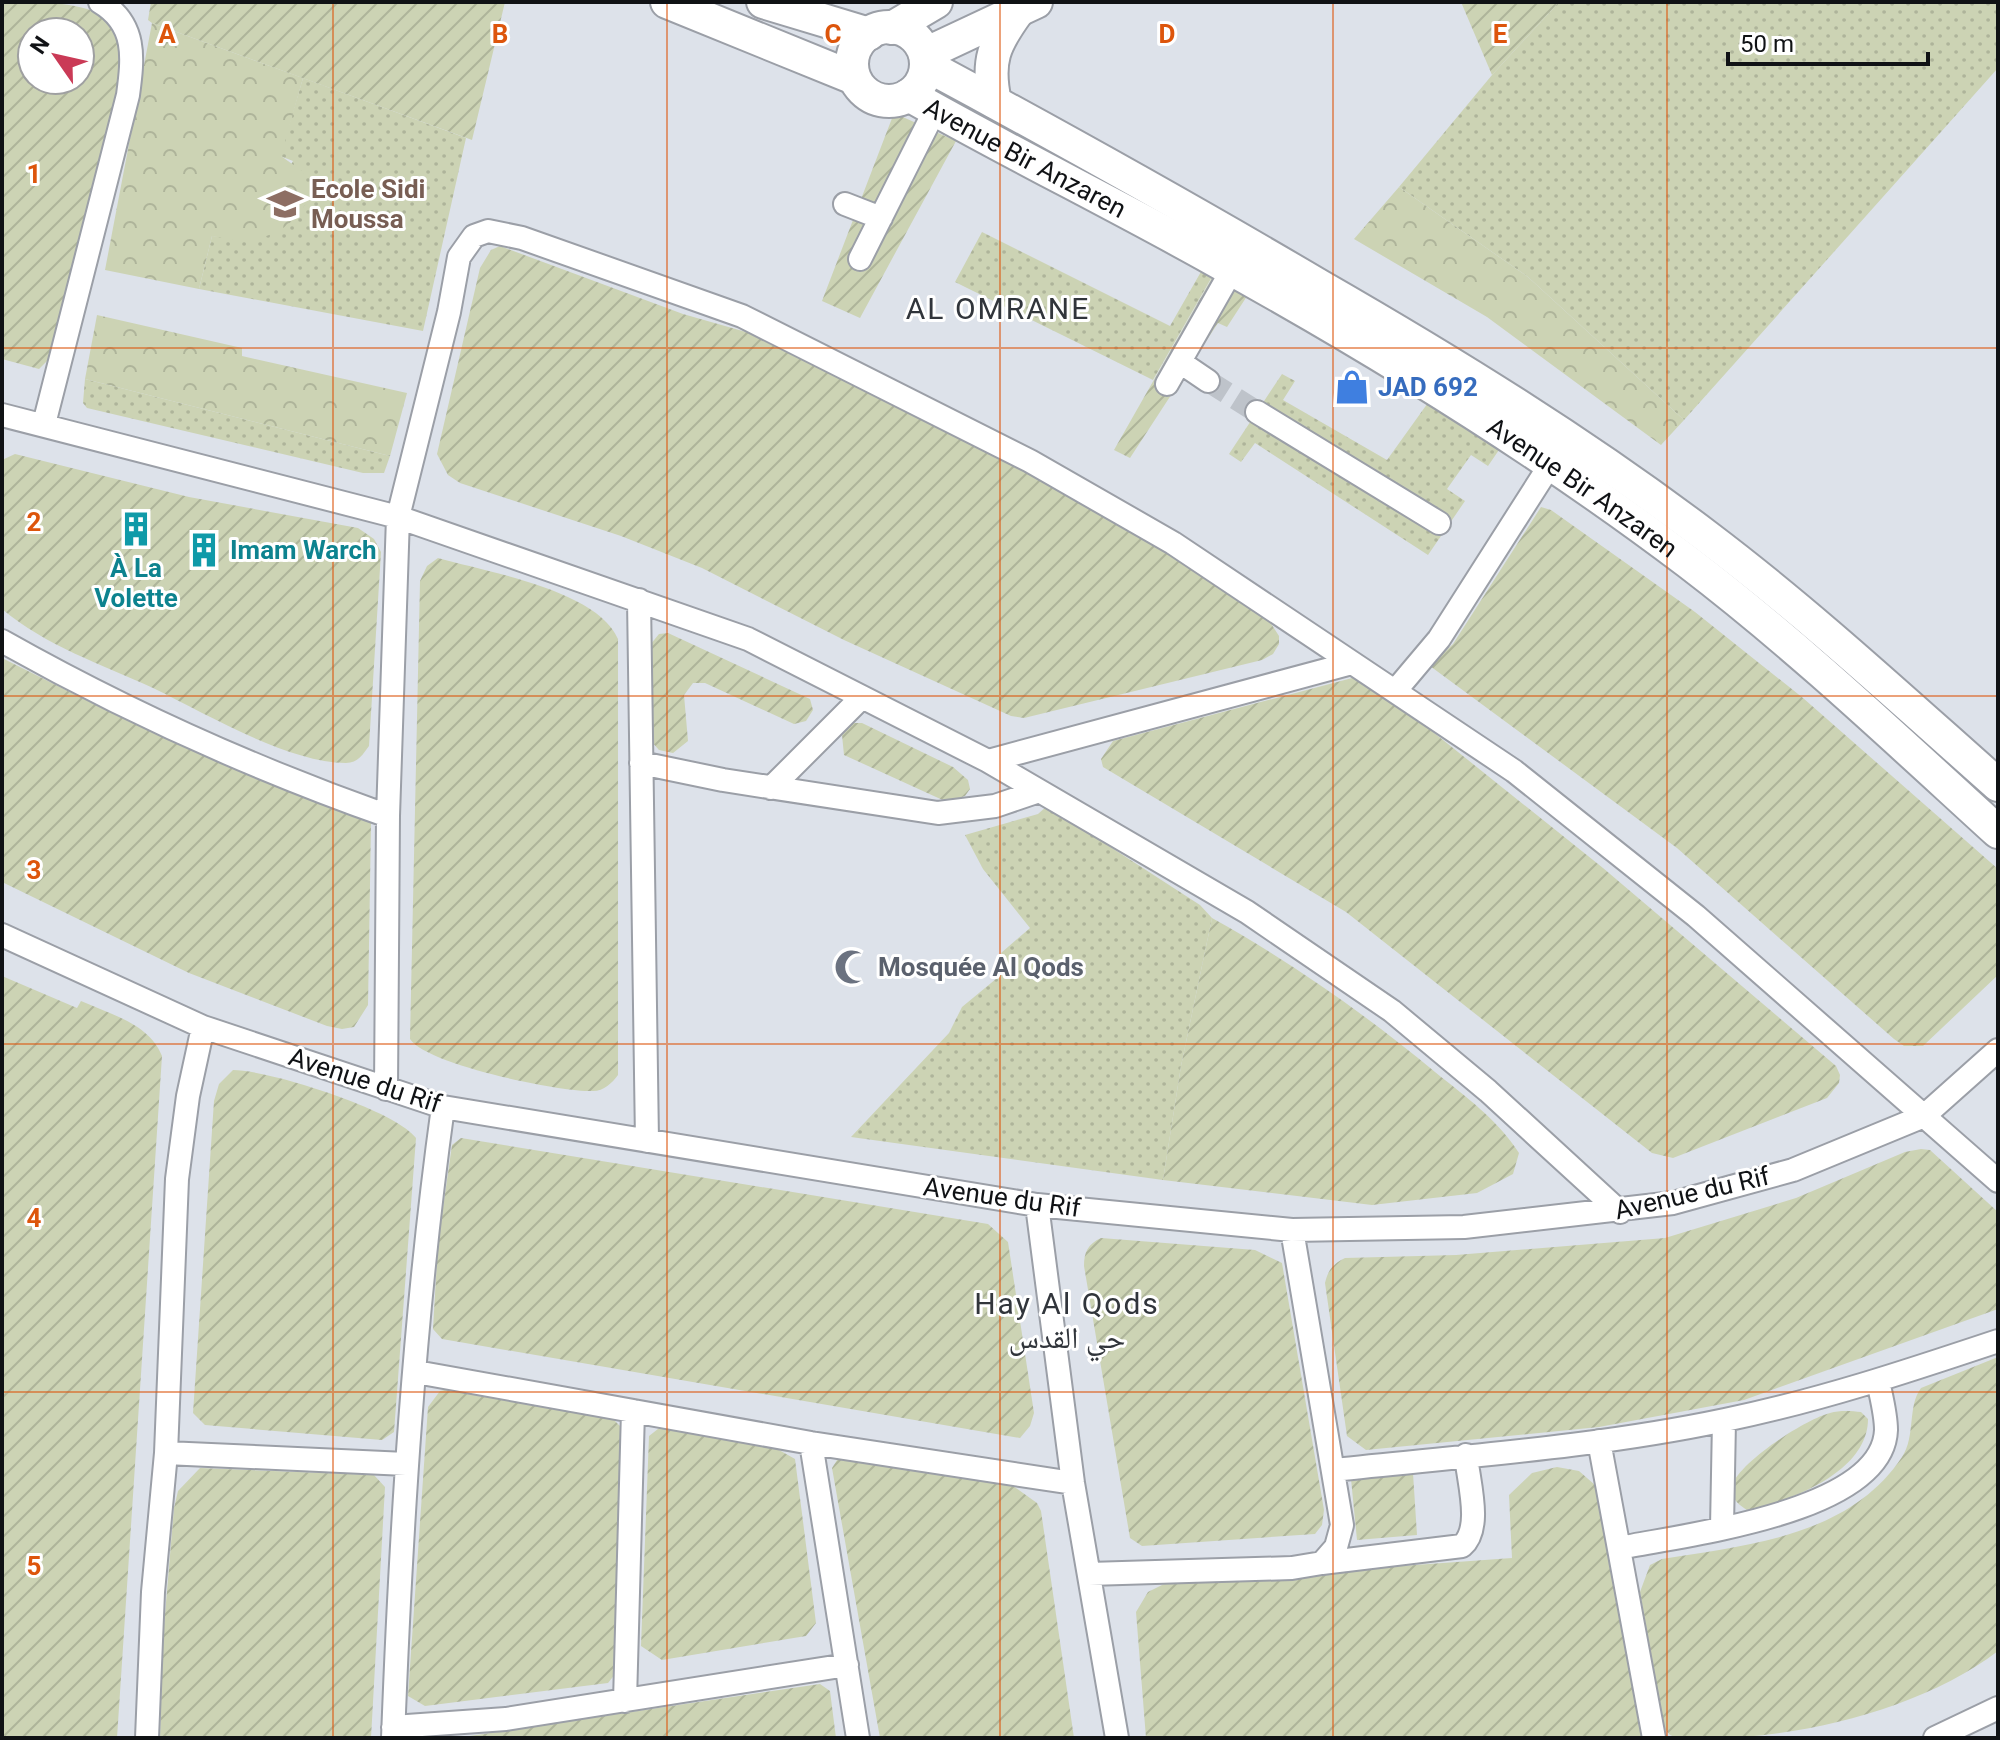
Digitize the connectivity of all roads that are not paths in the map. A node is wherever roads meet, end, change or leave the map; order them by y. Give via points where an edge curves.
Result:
1 (100, 2) edge
2 (667, 2) edge
3 (763, 2) edge
4 (936, 2) edge
5 (1027, 6) edge
6 (880, 31) junction
7 (926, 60) junction
8 (854, 78) junction
9 (922, 102) junction
10 (995, 102) junction
11 (845, 204) dead end
12 (881, 218) junction
13 (860, 259) dead end
14 (1232, 270) junction
15 (1180, 362) junction
16 (1208, 381) tunnel mouth
17 (1167, 384) dead end
18 (1257, 412) tunnel mouth
19 (2, 415) edge
20 (44, 424) junction
21 (1550, 465) junction
22 (398, 517) junction
23 (1439, 523) dead end
24 (639, 600) junction
25 (2, 641) edge
26 (1352, 663) junction
27 (1396, 690) junction
28 (862, 697) junction
29 (988, 761) junction
30 (641, 763) junction
31 (1998, 785) edge
32 (771, 788) junction
33 (1039, 791) junction
34 (388, 816) junction
35 (1998, 832) edge
36 (2, 935) edge
37 (203, 1027) junction
38 (1998, 1050) edge
39 (386, 1089) junction
40 (443, 1107) junction
41 (1924, 1116) junction
42 (647, 1141) junction
43 (1998, 1181) edge
44 (1037, 1205) junction
45 (1620, 1212) junction
46 (1292, 1230) junction
47 (1998, 1341) edge
48 (416, 1372) junction
49 (1878, 1381) junction
50 (633, 1411) junction
51 (1724, 1421) junction
52 (1599, 1441) junction
53 (811, 1443) junction
54 (166, 1453) junction
55 (1466, 1455) junction
56 (406, 1464) junction
57 (1334, 1470) junction
58 (1073, 1483) junction
59 (1722, 1527) junction
60 (1620, 1548) junction
61 (1322, 1563) junction
62 (1089, 1574) junction
63 (847, 1665) junction
64 (625, 1701) junction
65 (1998, 1708) edge
66 (393, 1733) edge
67 (147, 1738) edge
68 (858, 1738) edge
69 (1117, 1738) edge
70 (1654, 1738) edge
71 (1935, 1738) edge

1 - 20 street via 131,36 134,54
2 - 8 main road
3 - 6 main road
4 - 6 main road
5 - 7 main road
5 - 10 main road via 999,36 990,79
6 - 7 main road via 912,36
6 - 8 main road via 854,53
7 - 9 main road
7 - 10 main road, Avenue Bir Anzaren
8 - 9 main road via 872,97
9 - 12 street
9 - 14 main road, Avenue Bir Anzaren
10 - 31 main road, Avenue Bir Anzaren via 1438,353 1572,440 1807,616
11 - 12 street
12 - 13 street
14 - 15 street
14 - 21 main road, Avenue Bir Anzaren
15 - 16 street
15 - 17 street
18 - 23 street
19 - 20 street
20 - 22 street
21 - 27 street via 1439,639
21 - 35 main road, Avenue Bir Anzaren via 1687,562 1783,639
22 - 24 street
22 - 26 street via 459,257 474,236 488,231 522,238 742,316 1030,461 1173,543
22 - 34 street
24 - 28 street via 748,639
24 - 30 street
25 - 34 street via 235,758
26 - 27 street
26 - 29 street
27 - 41 street via 1514,771 1696,916
28 - 29 street
28 - 32 street
29 - 33 street
30 - 32 street
30 - 42 street
32 - 33 street via 938,813 995,806
33 - 45 street via 1247,912 1392,1011
34 - 39 street
36 - 37 street, Avenue du Rif
37 - 39 street, Avenue du Rif
37 - 54 street via 177,1179
38 - 41 street, Avenue du Rif
39 - 40 street, Avenue du Rif
40 - 42 street, Avenue du Rif
40 - 48 street via 426,1229
41 - 43 street
41 - 45 street, Avenue du Rif via 1793,1170
42 - 44 street, Avenue du Rif
44 - 46 street, Avenue du Rif
44 - 58 street
45 - 46 street, Avenue du Rif via 1464,1227
46 - 57 street
47 - 49 street
48 - 50 street
48 - 56 street
49 - 51 street
49 - 59 street via 1886,1431 1880,1450 1858,1477 1830,1497 1788,1513
50 - 53 street
50 - 64 street
51 - 52 street
51 - 59 street
52 - 55 street
52 - 60 street
53 - 58 street
53 - 63 street
54 - 56 street
54 - 67 street
55 - 57 street
55 - 61 street via 1473,1527 1462,1546
56 - 66 street
57 - 61 street via 1342,1525 1336,1547
58 - 62 street
59 - 60 street
60 - 70 street
61 - 62 street
62 - 69 street
63 - 64 street
63 - 68 street
64 - 66 street
65 - 71 street

